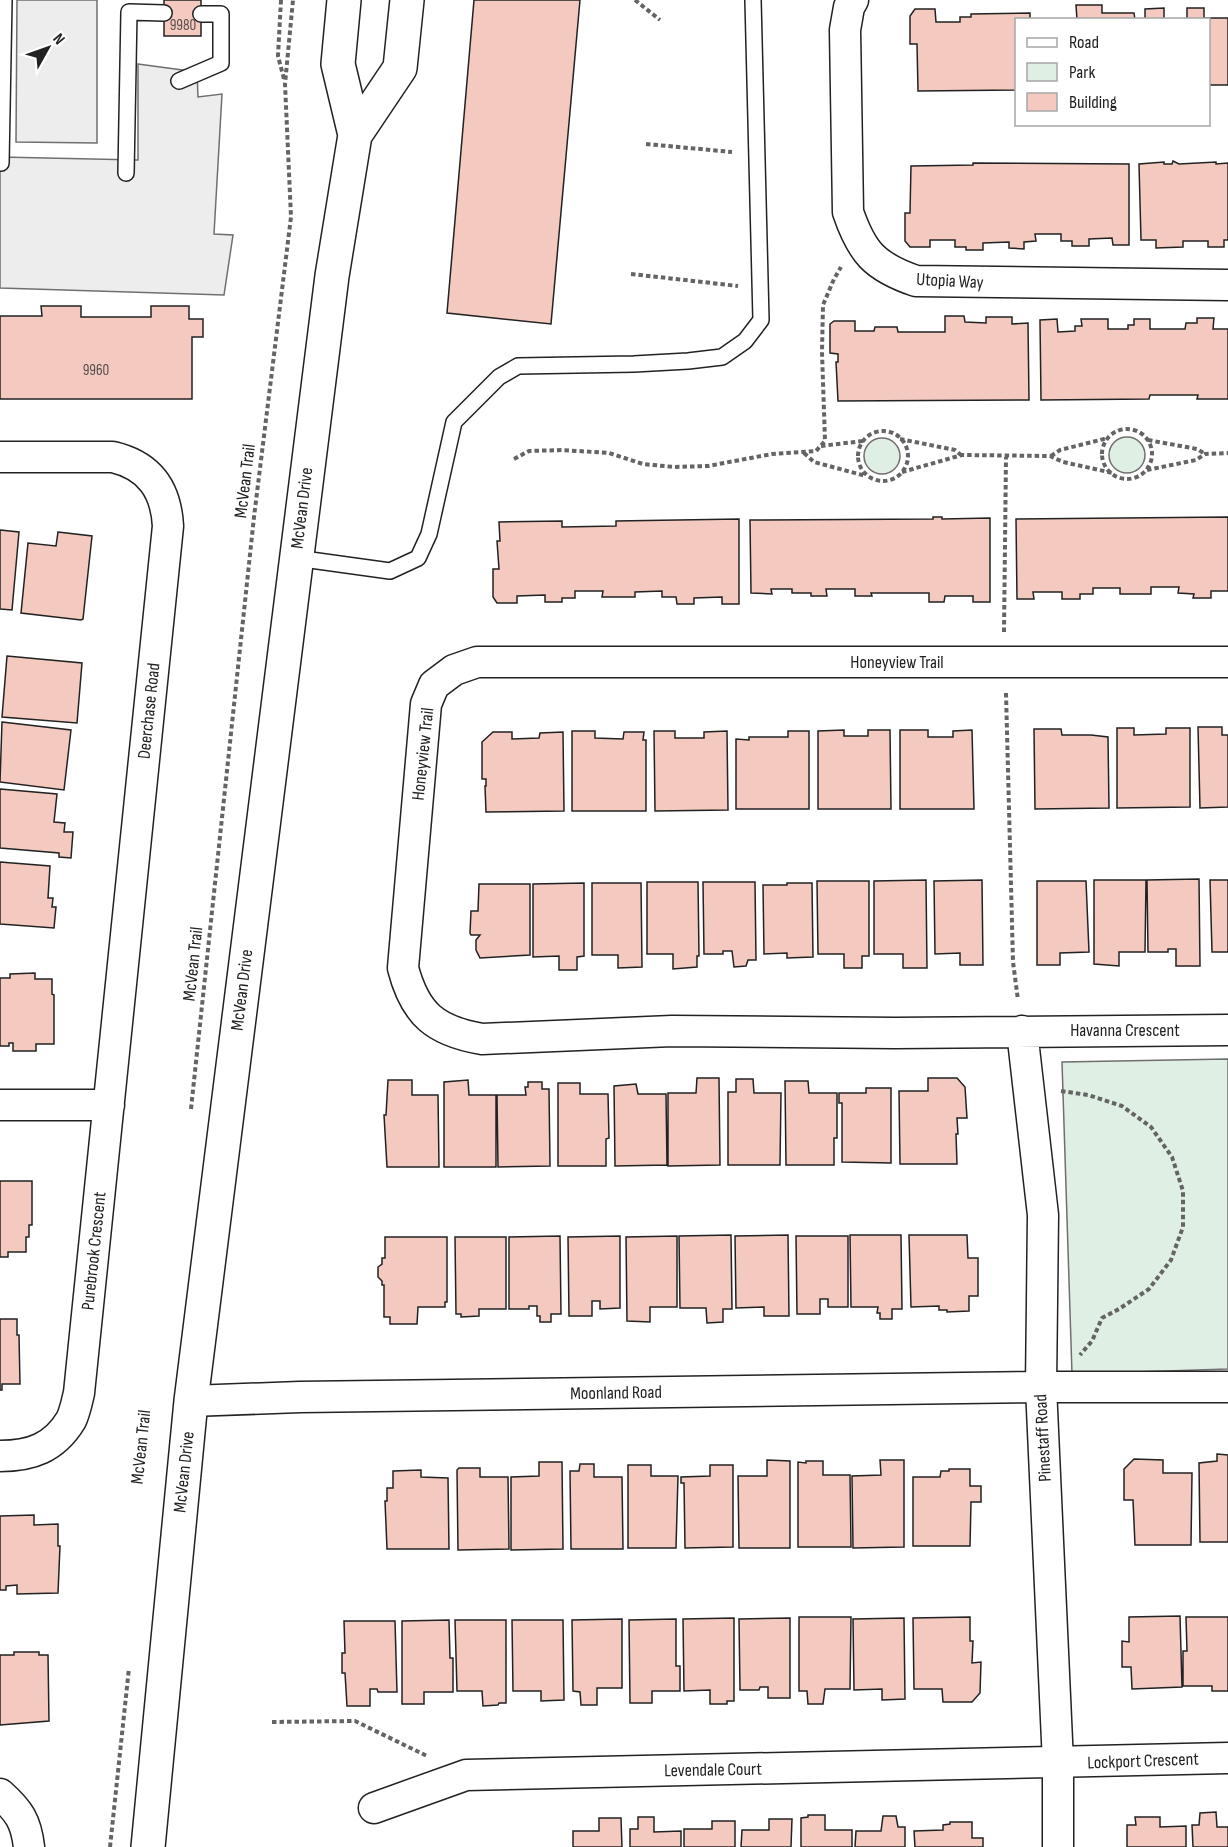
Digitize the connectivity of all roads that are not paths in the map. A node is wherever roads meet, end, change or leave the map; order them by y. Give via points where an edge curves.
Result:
1 (4, 0) edge
2 (344, 0) edge
3 (407, 0) edge
4 (753, 0) edge
5 (853, 0) edge
6 (164, 13) dead end
7 (201, 14) dead end
8 (180, 81) dead end
9 (355, 135) junction
10 (2, 163) dead end
11 (126, 173) dead end
12 (1228, 285) edge
13 (0, 457) edge
14 (296, 558) junction
15 (1228, 662) edge
16 (1228, 1030) edge
17 (1022, 1031) junction
18 (0, 1104) edge
19 (109, 1105) junction
20 (1041, 1387) junction
21 (1228, 1387) edge
22 (191, 1401) junction
23 (0, 1456) edge
24 (1228, 1758) edge
25 (1058, 1763) junction
26 (0, 1794) edge
27 (374, 1808) dead end
28 (29, 1847) edge
29 (148, 1847) edge
30 (1058, 1847) edge

1 - 10 lane
2 - 9 main road, McVean Drive via 338,64
3 - 9 main road, McVean Drive via 400,68
4 - 14 lane via 761,320 746,341 722,357 645,364 518,366 499,377 454,422 429,534 418,558 390,571
5 - 12 street, Utopia Way via 845,30 848,212 856,237 871,257 892,273 916,281
6 - 11 lane via 129,12
7 - 8 lane via 220,14 221,63
9 - 14 main road, McVean Drive via 332,276
13 - 19 street, Deerchase Road via 124,460 146,472 154,482 161,491 167,514
14 - 22 main road, McVean Drive
15 - 17 street, Honeyview Trail via 477,662 454,670 434,685 426,704 403,968 409,990 422,1010 439,1025 459,1036 482,1039 672,1031
16 - 17 street, Havanna Crescent
17 - 20 street, Pinestaff Road via 1043,1215
18 - 19 street
19 - 23 street, Purebrook Crescent via 79,1393 72,1418 39,1452
20 - 21 street
20 - 22 street, Moonland Road
20 - 25 street, Pinestaff Road
22 - 29 main road, McVean Drive
24 - 25 street, Lockport Crescent
25 - 27 street, Levendale Court via 465,1775
25 - 30 street, Pinestaff Road
26 - 28 street via 16,1808 27,1829

